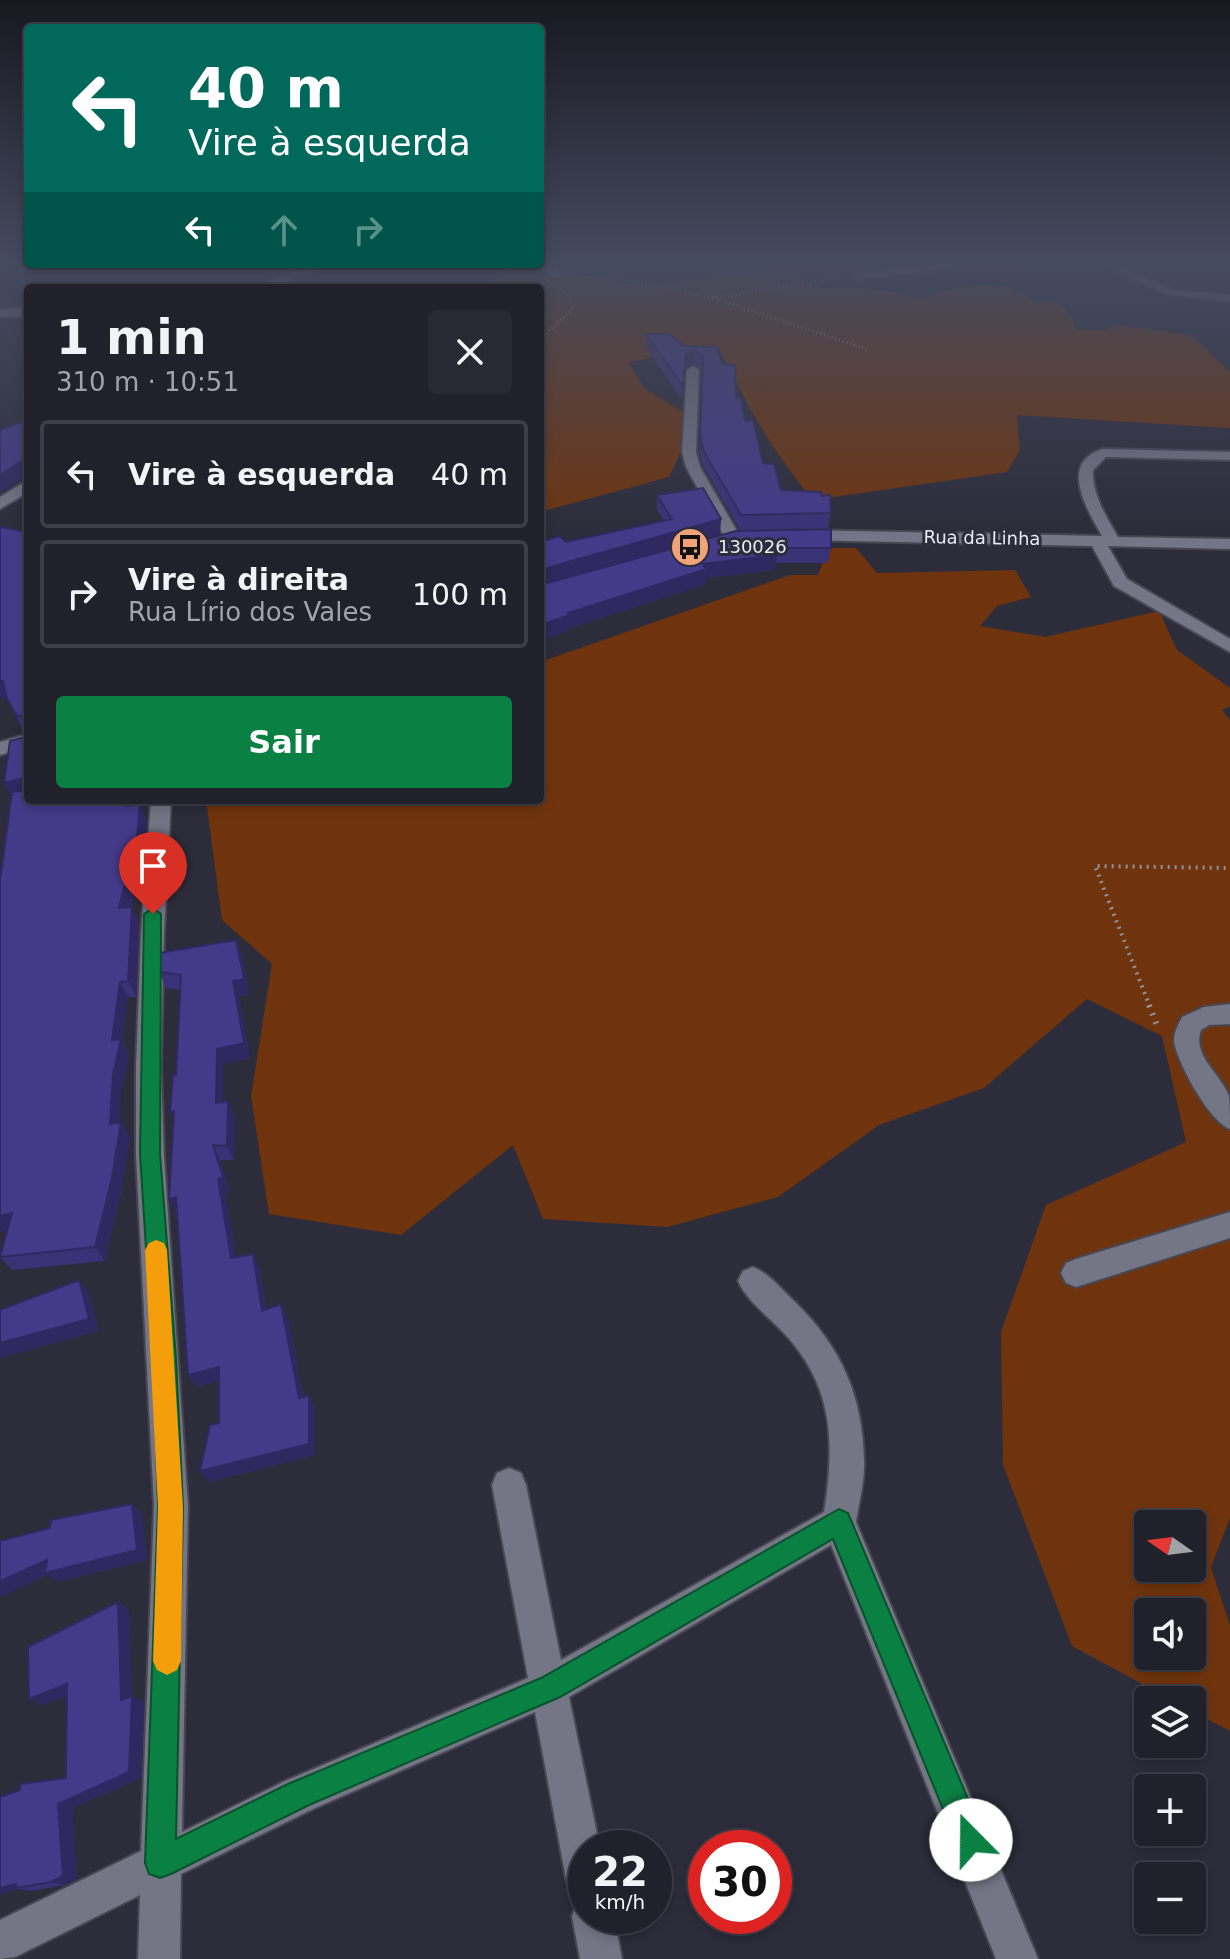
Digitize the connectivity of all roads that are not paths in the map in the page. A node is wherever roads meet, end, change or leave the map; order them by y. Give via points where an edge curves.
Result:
1 (693, 370) edge
2 (1230, 456) edge
3 (14, 490) edge
4 (0, 504) edge
5 (789, 535) edge
6 (733, 539) edge
7 (1105, 541) junction
8 (1230, 544) edge
9 (1230, 647) edge
10 (24, 741) edge
11 (0, 748) edge
12 (161, 804) edge
13 (1230, 1014) edge
14 (1230, 1118) edge
15 (1230, 1225) edge
16 (1076, 1273) dead end
17 (753, 1281) dead end
18 (509, 1485) dead end
19 (839, 1522) junction
20 (550, 1687) junction
21 (577, 1830) edge
22 (160, 1863) junction
23 (596, 1934) edge
24 (0, 1942) edge
25 (159, 1959) edge
26 (601, 1959) edge
27 (1017, 1959) edge

1 - 6 street via 689,452
2 - 7 street via 1103,453 1091,458 1084,471 1085,487
3 - 4 street
5 - 7 street, Rua da Linha
7 - 8 street, Rua da Linha
7 - 9 street via 1120,582
10 - 11 street
12 - 22 street via 149,1057 171,1507
13 - 14 street via 1196,1018 1184,1039
15 - 16 street
17 - 19 street via 828,1365 845,1420 848,1464
18 - 20 street
19 - 20 street
19 - 27 street
20 - 21 street
20 - 22 street via 299,1795
22 - 24 street
22 - 25 street
23 - 26 street

